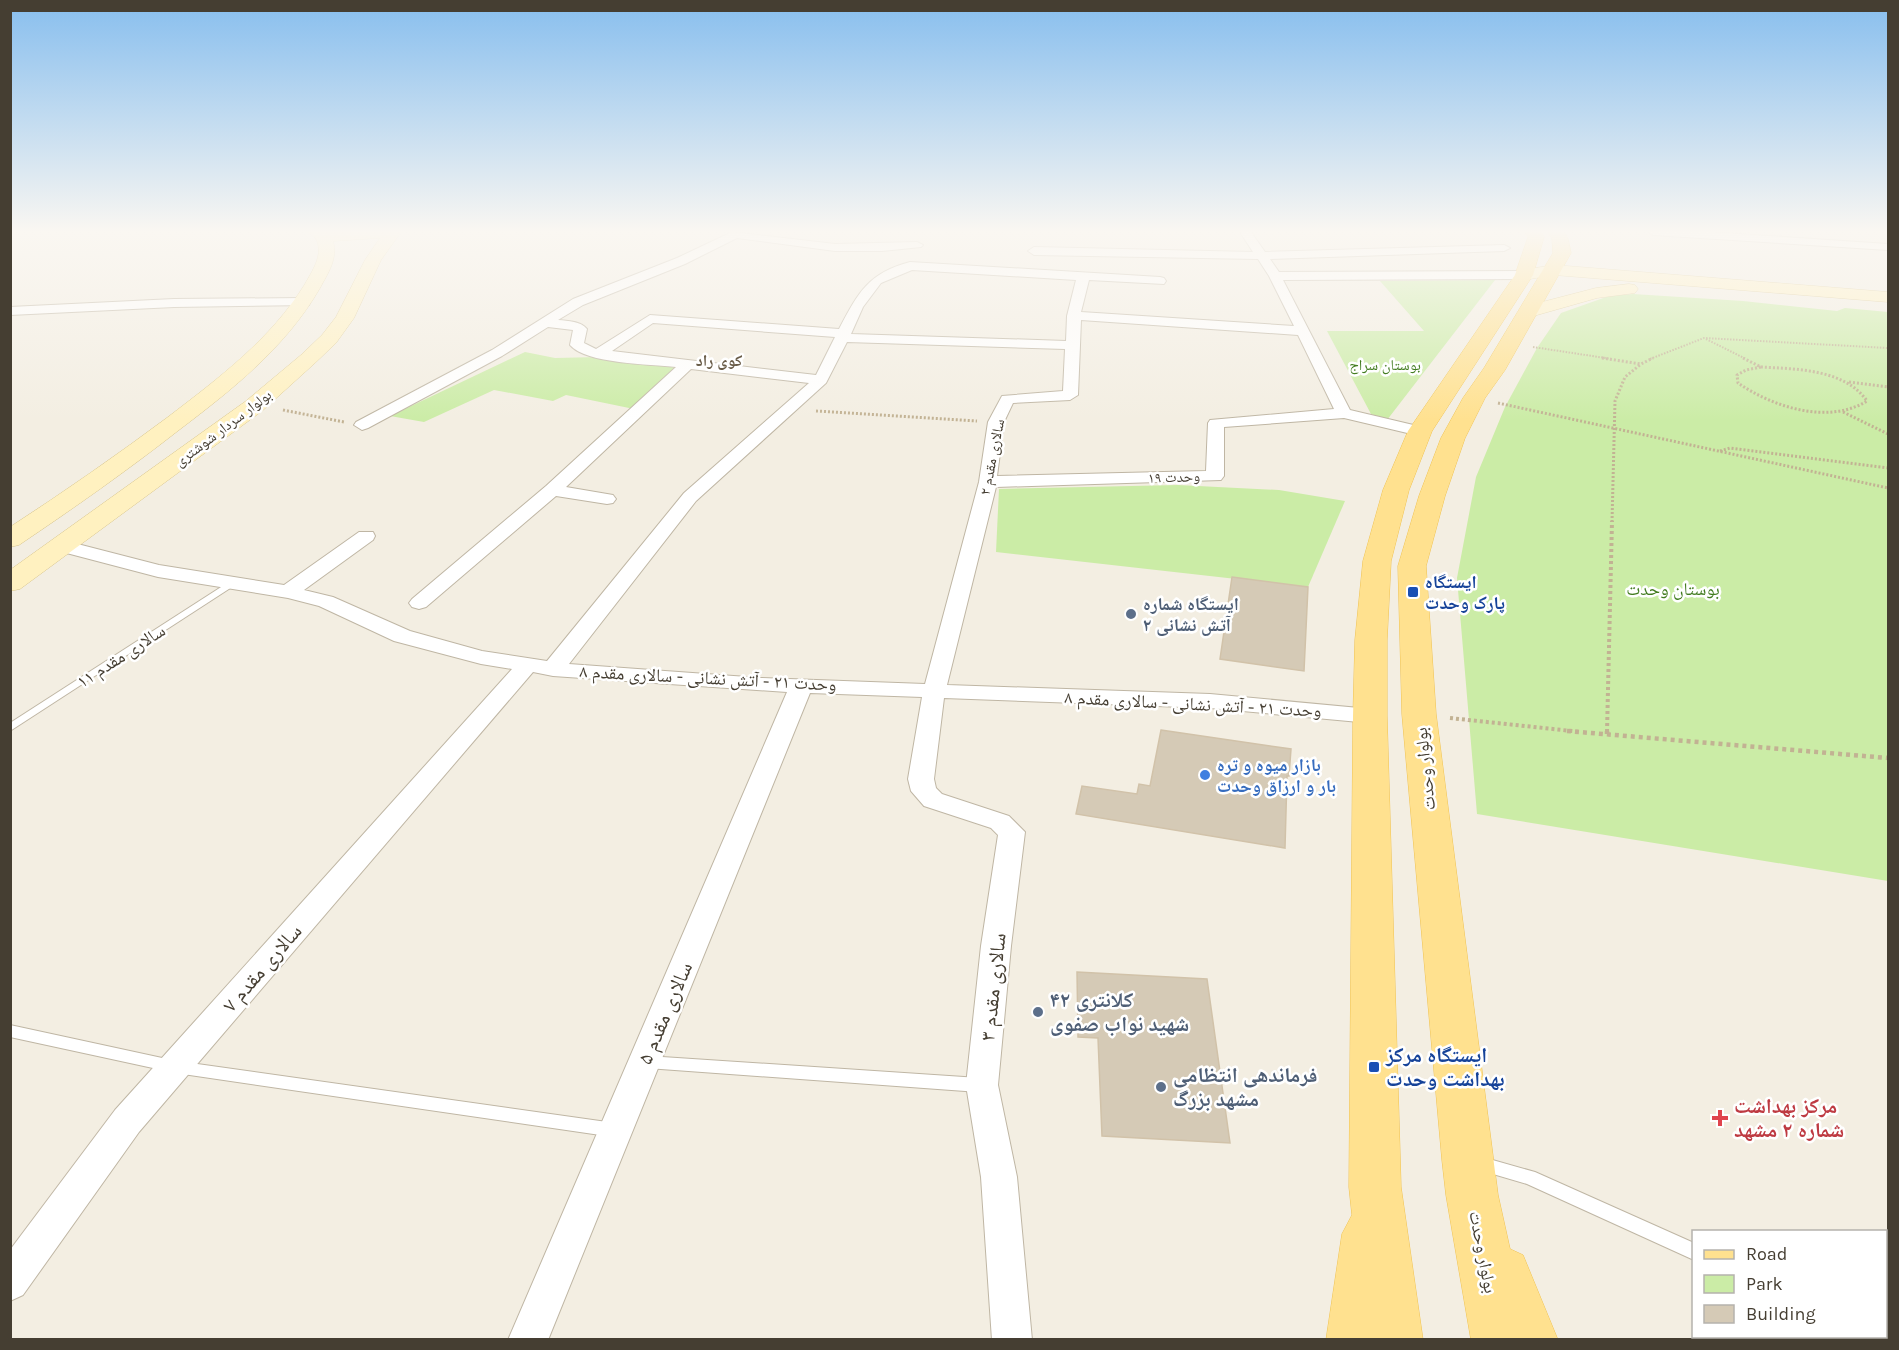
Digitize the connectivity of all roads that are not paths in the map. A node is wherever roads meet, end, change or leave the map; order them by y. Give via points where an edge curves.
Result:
1 (308, 295) edge
2 (356, 295) edge
3 (596, 295) edge
4 (866, 295) edge
5 (1079, 295) edge
6 (1282, 295) edge
7 (1514, 295) edge
8 (1531, 295) edge
9 (1589, 295) edge
10 (1769, 295) edge
11 (1852, 295) edge
12 (1888, 297) edge
13 (304, 302) junction
14 (1888, 306) edge
15 (1530, 311) junction
16 (1074, 316) junction
17 (13, 318) edge
18 (548, 323) junction
19 (1303, 331) junction
20 (843, 336) junction
21 (1072, 345) junction
22 (598, 354) junction
23 (688, 364) junction
24 (821, 380) junction
25 (1344, 413) junction
26 (362, 425) road end
27 (1420, 431) junction
28 (988, 482) junction
29 (552, 490) junction
30 (607, 499) dead end
31 (366, 536) dead end
32 (10, 539) edge
33 (62, 546) junction
34 (10, 583) edge
35 (232, 583) junction
36 (288, 592) junction
37 (419, 603) dead end
38 (540, 667) junction
39 (801, 686) junction
40 (934, 691) junction
41 (1370, 716) junction
42 (10, 728) edge
43 (10, 1031) edge
44 (645, 1062) junction
45 (176, 1067) junction
46 (982, 1085) junction
47 (615, 1130) junction
48 (1470, 1177) junction
49 (1375, 1187) junction
50 (1692, 1251) edge
51 (10, 1282) edge
52 (528, 1340) edge
53 (1012, 1340) edge
54 (1355, 1340) edge
55 (1394, 1340) edge
56 (1500, 1340) edge
57 (1529, 1340) edge

1 - 13 street, بولوار سردار شوشتری
2 - 33 street, بولوار سردار شوشتری via 329,339 254,406
3 - 18 street
4 - 20 street
5 - 16 street, سالاری مقدم ۲
6 - 19 street
7 - 27 main road, بولوار وحدت
8 - 15 main road, بولوار وحدت
9 - 15 street
10 - 14 street
11 - 12 street
13 - 17 street via 45,309
13 - 32 street, بولوار سردار شوشتری via 284,329 219,388 143,448
15 - 48 main road, بولوار وحدت via 1474,398 1454,438 1432,496 1413,566 1419,714
16 - 19 street
16 - 21 street, سالاری مقدم ۲
18 - 22 street via 580,329 578,345
18 - 26 street
19 - 25 street
20 - 21 street
20 - 22 street via 656,318 647,320
20 - 24 street
21 - 28 street, سالاری مقدم ۲ via 1070,395 1007,399 996,422
22 - 23 street
23 - 24 street
23 - 29 street
24 - 38 street, سالاری مقدم ۷ via 690,497
25 - 27 street
25 - 28 street, وحدت ۱۹ via 1216,423 1215,476
27 - 41 main road, بولوار وحدت via 1396,490 1377,561
28 - 40 street, سالاری مقدم ۲
29 - 30 street
29 - 37 street
31 - 36 street
33 - 34 street, بولوار سردار شوشتری
33 - 35 street, وحدت ۲۱ - آتش نشانی - سالاری مقدم ۸ via 158,571
35 - 36 street, وحدت ۲۱ - آتش نشانی - سالاری مقدم ۸
35 - 42 lane, سالاری مقدم ۱۱
36 - 38 street, وحدت ۲۱ - آتش نشانی - سالاری مقدم ۸ via 326,601 402,636 481,657
38 - 39 street, وحدت ۲۱ - آتش نشانی - سالاری مقدم ۸
38 - 45 street, سالاری مقدم ۷
39 - 40 street, وحدت ۲۱ - آتش نشانی - سالاری مقدم ۸
39 - 44 street, سالاری مقدم ۵
40 - 41 street, وحدت ۲۱ - آتش نشانی - سالاری مقدم ۸ via 1210,701
40 - 46 street, سالاری مقدم ۳ via 921,779 924,791 933,800 1000,822 1012,832
41 - 49 main road, بولوار وحدت
43 - 45 lane
44 - 46 lane
44 - 47 street, سالاری مقدم ۵
45 - 47 lane
45 - 51 street, سالاری مقدم ۷ via 127,1121
46 - 53 street, سالاری مقدم ۳ via 999,1177
47 - 52 street, سالاری مقدم ۵
48 - 50 lane via 1528,1177
48 - 56 main road, بولوار وحدت
48 - 57 main road
49 - 54 main road
49 - 55 main road, بولوار وحدت

